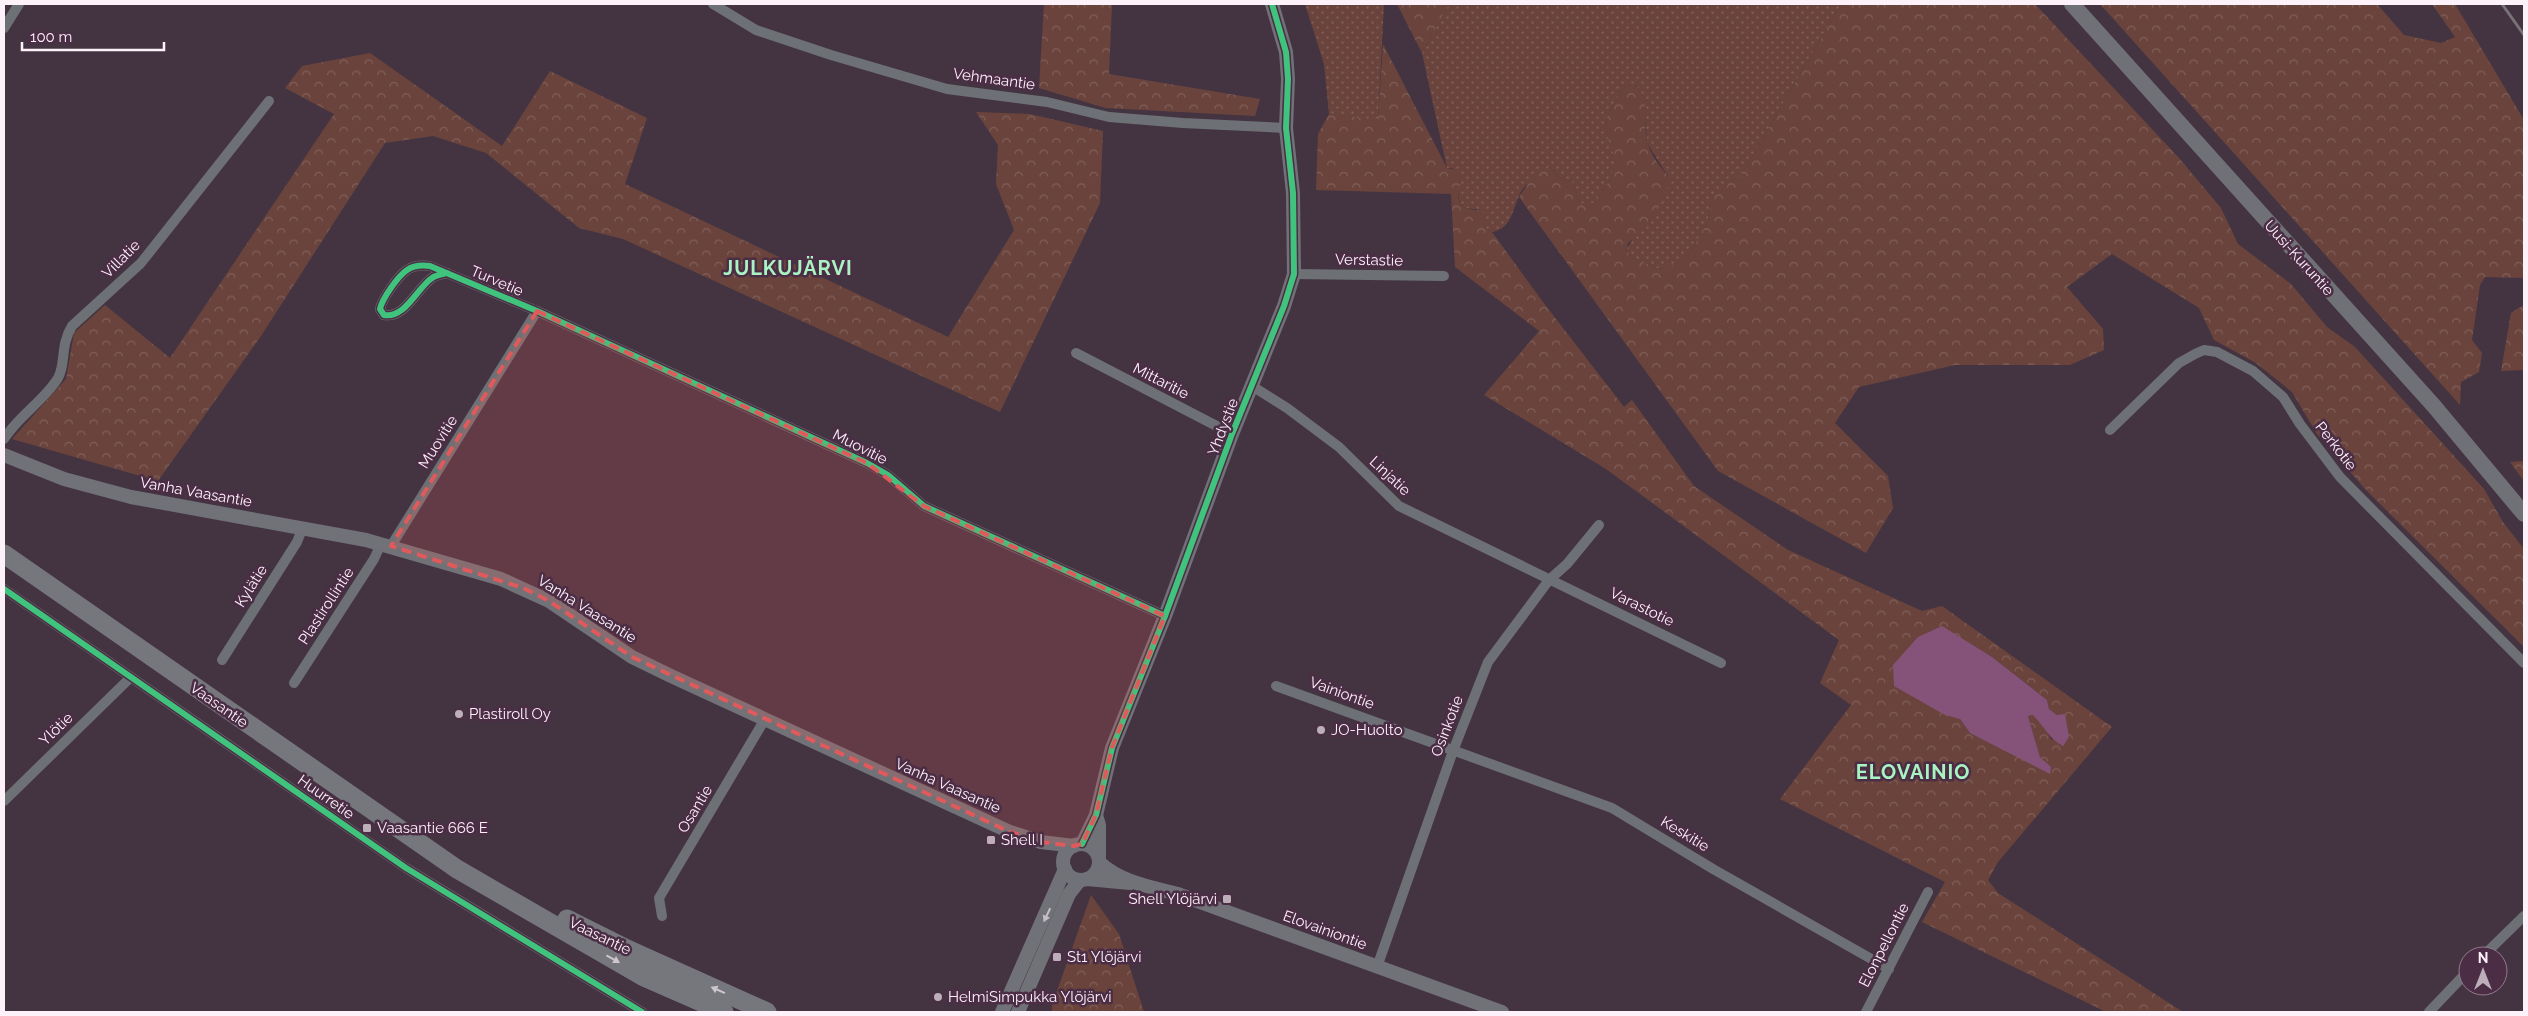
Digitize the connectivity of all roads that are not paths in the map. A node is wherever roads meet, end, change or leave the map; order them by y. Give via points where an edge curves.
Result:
1 (19, 4) edge
2 (713, 4) edge
3 (1272, 4) edge
4 (2072, 4) edge
5 (4, 28) edge
6 (269, 101) dead end
7 (1286, 128) junction
8 (447, 273) junction
9 (1294, 274) junction
10 (1444, 276) dead end
11 (537, 311) junction
12 (1076, 353) dead end
13 (1252, 386) junction
14 (2110, 430) dead end
15 (1232, 434) junction
16 (4, 439) edge
17 (4, 455) edge
18 (2524, 514) edge
19 (1599, 525) dead end
20 (303, 527) junction
21 (386, 545) junction
22 (4, 554) edge
23 (1549, 580) junction
24 (4, 589) edge
25 (1165, 616) junction
26 (222, 660) dead end
27 (1721, 662) dead end
28 (2524, 663) edge
29 (130, 678) junction
30 (294, 683) dead end
31 (1276, 686) dead end
32 (765, 719) junction
33 (1453, 751) junction
34 (4, 801) edge
35 (1096, 815) junction
36 (1041, 842) junction
37 (1078, 845) junction
38 (437, 853) junction
39 (1099, 860) junction
40 (1064, 865) junction
41 (1083, 879) junction
42 (1136, 883) junction
43 (1928, 892) dead end
44 (662, 916) dead end
45 (2524, 916) edge
46 (2493, 946) edge
47 (1377, 967) junction
48 (1889, 969) junction
49 (2458, 982) edge
50 (642, 1012) edge
51 (724, 1012) edge
52 (767, 1012) edge
53 (1002, 1012) edge
54 (1018, 1012) edge
55 (1502, 1012) edge
56 (1866, 1012) edge
57 (2429, 1012) edge

1 - 5 street
2 - 7 street, Vehmaantie via 756,30 947,89 1047,102 1109,117
3 - 7 main road, Yhdystie via 1286,52
4 - 18 main road, Uusi-Kuruntie via 2434,406
6 - 16 street, Villatie via 141,263 72,326 64,342 59,376
7 - 9 main road, Yhdystie via 1293,193
8 - 8 street, Turvetie via 418,265 406,270 382,301 380,309 384,315 399,313 424,284 434,276
8 - 11 street, Turvetie
9 - 10 street, Verstastie
9 - 13 main road, Yhdystie
11 - 21 street, Muovitie via 513,353
11 - 25 street, Muovitie via 867,463 924,506
12 - 15 street, Mittaritie
13 - 15 main road, Yhdystie
13 - 23 street, Linjatie via 1339,447 1399,506
14 - 28 street, Perkotie via 2179,363 2204,350 2217,352 2252,371 2283,397 2340,477
15 - 25 main road, Yhdystie
17 - 20 main road, Vanha Vaasantie via 64,479 131,497
19 - 23 street, Osinkotie via 1567,564
20 - 21 main road, Vanha Vaasantie
20 - 26 street, Kylätie via 297,542
21 - 30 street, Plastirollintie
21 - 32 main road, Vanha Vaasantie via 523,588 549,600 632,657
22 - 38 highway, Vaasantie via 310,769
23 - 27 street, Varastotie
23 - 33 street, Osinkotie via 1488,662
24 - 29 street, Huurretie
25 - 35 main road, Yhdystie via 1112,748
29 - 34 street, Ylötie
29 - 50 street, Huurretie via 406,868
31 - 33 street, Vainiontie
32 - 36 main road, Vanha Vaasantie via 1010,832
32 - 44 street, Osantie via 660,898
33 - 47 street, Osinkotie
33 - 48 street, Keskitie via 1612,808
35 - 37 main road, Yhdystie
35 - 39 main road, Yhdystie
36 - 37 main road, Vanha Vaasantie
36 - 40 main road, Vanha Vaasantie
37 - 39 main road via 1091,847
37 - 40 main road via 1066,853
38 -> 51 highway, Vaasantie via 491,890 636,972
52 -> 38 highway, Vaasantie via 629,950
39 - 41 main road via 1097,872
39 - 42 main road, Elovainiontie via 1106,868
40 - 41 main road via 1071,877
40 -> 53 main road
41 - 42 main road, Elovainiontie
41 - 54 main road via 1069,894
42 - 47 main road, Elovainiontie via 1178,894
43 - 48 street, Elonpellontie
45 - 46 street
47 - 55 main road, Elovainiontie
48 - 56 street, Elonpellontie
49 - 57 street

